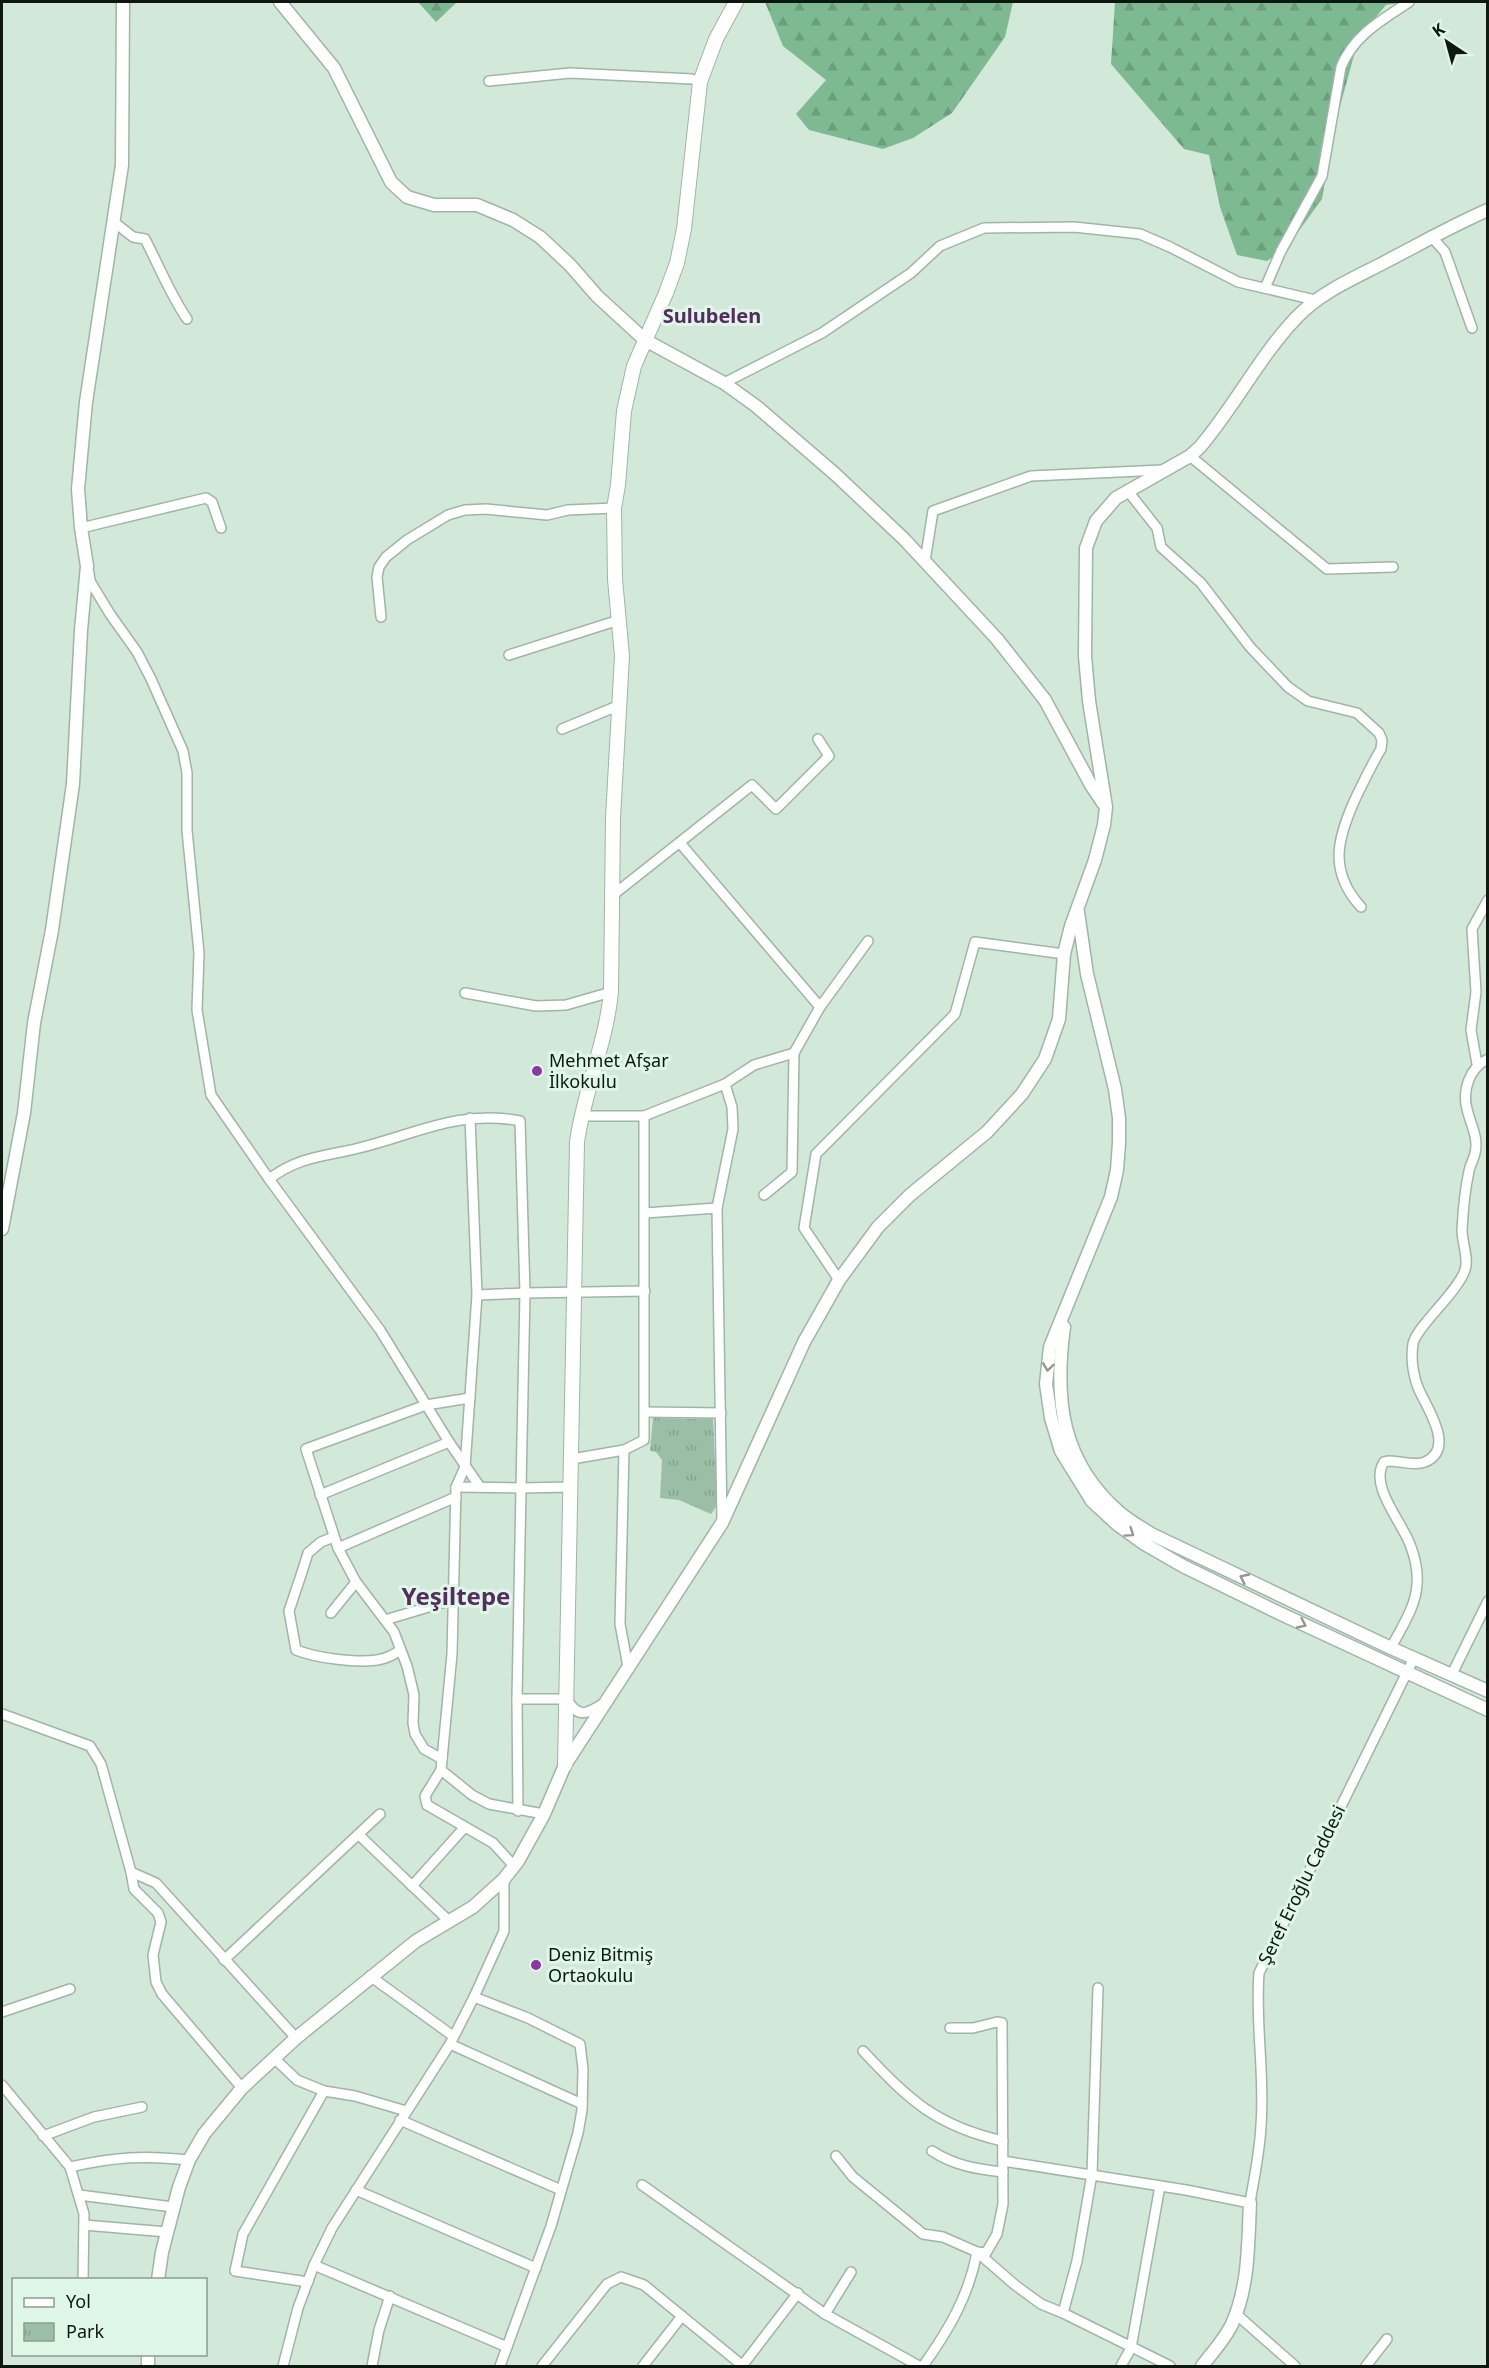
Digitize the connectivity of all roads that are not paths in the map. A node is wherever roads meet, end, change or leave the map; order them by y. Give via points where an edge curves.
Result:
1 (123, 2) edge
2 (280, 2) edge
3 (728, 2) edge
4 (736, 2) edge
5 (1409, 2) edge
6 (692, 80) junction
7 (489, 81) dead end
8 (1488, 210) edge
9 (114, 222) junction
10 (1431, 236) junction
11 (1265, 288) junction
12 (1315, 300) junction
13 (187, 319) dead end
14 (1472, 328) dead end
15 (642, 338) junction
16 (724, 383) junction
17 (1190, 456) junction
18 (1165, 470) junction
19 (1128, 490) junction
20 (614, 502) junction
21 (81, 528) junction
22 (221, 528) dead end
23 (925, 561) junction
24 (87, 566) junction
25 (1393, 567) dead end
26 (381, 617) dead end
27 (619, 621) junction
28 (509, 655) dead end
29 (621, 705) junction
30 (562, 729) dead end
31 (818, 739) dead end
32 (1106, 807) junction
33 (680, 843) junction
34 (614, 895) junction
35 (1488, 900) edge
36 (1361, 907) dead end
37 (1077, 911) junction
38 (868, 941) dead end
39 (1064, 954) junction
40 (610, 992) junction
41 (465, 993) dead end
42 (820, 1007) junction
43 (794, 1053) junction
44 (1488, 1059) edge
45 (1477, 1064) junction
46 (725, 1084) junction
47 (581, 1116) junction
48 (644, 1116) junction
49 (470, 1118) junction
50 (269, 1179) junction
51 (764, 1195) dead end
52 (717, 1208) junction
53 (645, 1213) junction
54 (2, 1229) edge
55 (839, 1280) junction
56 (573, 1291) junction
57 (645, 1291) junction
58 (525, 1293) junction
59 (477, 1295) junction
60 (1066, 1312) junction
61 (470, 1398) junction
62 (426, 1405) junction
63 (645, 1412) junction
64 (721, 1413) junction
65 (449, 1442) junction
66 (624, 1450) junction
67 (572, 1459) junction
68 (465, 1467) junction
69 (480, 1487) junction
70 (571, 1487) junction
71 (521, 1488) junction
72 (456, 1492) junction
73 (320, 1494) junction
74 (722, 1524) junction
75 (334, 1537) junction
76 (338, 1548) junction
77 (356, 1582) junction
78 (452, 1599) junction
79 (1488, 1601) edge
80 (331, 1613) dead end
81 (385, 1620) junction
82 (1391, 1648) junction
83 (399, 1651) junction
84 (1414, 1658) junction
85 (628, 1667) junction
86 (1407, 1672) junction
87 (1452, 1674) junction
88 (1488, 1691) edge
89 (517, 1699) junction
90 (567, 1699) junction
91 (606, 1702) junction
92 (1488, 1710) edge
93 (2, 1714) edge
94 (442, 1759) junction
95 (564, 1765) junction
96 (441, 1770) junction
97 (518, 1811) junction
98 (380, 1814) dead end
99 (544, 1814) junction
100 (464, 1828) junction
101 (359, 1835) junction
102 (514, 1866) junction
103 (131, 1872) junction
104 (504, 1879) junction
105 (412, 1886) junction
106 (450, 1922) junction
107 (224, 1960) junction
108 (370, 1976) junction
109 (1098, 1988) dead end
110 (70, 1989) dead end
111 (474, 1997) junction
112 (2, 2012) edge
113 (950, 2028) dead end
114 (296, 2038) junction
115 (451, 2040) junction
116 (863, 2051) dead end
117 (274, 2058) junction
118 (2, 2085) edge
119 (242, 2088) junction
120 (324, 2091) junction
121 (582, 2104) junction
122 (142, 2107) dead end
123 (403, 2116) junction
124 (43, 2136) junction
125 (1003, 2141) junction
126 (932, 2151) dead end
127 (836, 2156) dead end
128 (189, 2160) junction
129 (1003, 2161) junction
130 (70, 2168) junction
131 (1003, 2172) junction
132 (1092, 2174) junction
133 (642, 2185) dead end
134 (1160, 2186) junction
135 (356, 2190) junction
136 (561, 2190) junction
137 (79, 2195) junction
138 (1250, 2204) junction
139 (173, 2207) junction
140 (84, 2225) junction
141 (168, 2232) junction
142 (977, 2252) junction
143 (314, 2265) junction
144 (536, 2268) junction
145 (851, 2272) dead end
146 (83, 2278) edge
147 (158, 2278) edge
148 (308, 2282) junction
149 (798, 2293) junction
150 (390, 2296) junction
151 (1063, 2313) junction
152 (825, 2314) junction
153 (1236, 2314) junction
154 (682, 2316) junction
155 (1387, 2339) dead end
156 (507, 2347) junction
157 (1131, 2348) junction
158 (743, 2366) edge
159 (283, 2367) edge
160 (372, 2367) edge
161 (500, 2367) edge
162 (542, 2367) edge
163 (643, 2367) edge
164 (921, 2367) edge
165 (1121, 2367) edge
166 (1170, 2367) edge
167 (1202, 2367) edge
168 (1295, 2367) edge
169 (1366, 2367) edge

1 - 9 street via 122,165
2 - 15 street via 334,68 391,182 407,197 434,206 477,206 513,220 540,237
3 - 6 main road via 706,41
4 - 15 main road via 716,39 700,82 684,230 673,278
5 - 11 street via 1368,29 1347,52 1322,176
6 - 7 street via 570,73
6 - 15 main road via 675,240
8 - 10 street
9 - 13 street via 133,237 145,239
9 - 21 street via 86,402 78,489
10 - 12 street
10 - 14 street via 1445,252
11 - 12 street
11 - 16 street via 1238,282 1140,234 1074,227 984,228 940,246 910,273 822,333
12 - 17 street via 1274,344 1213,431
15 - 16 street
15 - 20 main road via 627,388
16 - 23 street via 835,474
17 - 18 street
17 - 25 street via 1327,568
18 - 19 street
18 - 23 street via 1031,476 933,511
19 - 32 street via 1103,512 1086,548 1086,667
19 - 36 street via 1157,528 1161,547 1201,583 1250,647 1288,687 1308,700 1357,713 1379,733 1381,749 1343,825 1340,842 1342,877
20 - 26 street via 547,515 476,509 448,515 407,540 379,567
20 - 27 main road
21 - 22 street via 206,498 212,502
21 - 24 street
23 - 32 street via 997,639 1046,700
24 - 50 street via 90,581 137,652 183,751 199,953 197,1010 211,1095
24 - 54 street via 72,784 52,930 34,1023 24,1113
27 - 28 street
27 - 29 main road
29 - 30 street
29 - 34 main road via 613,818
31 - 33 street via 829,756 776,809 752,785
32 - 37 street via 1095,860
33 - 34 street
33 - 42 street
34 - 40 main road
35 - 45 street via 1472,929 1476,992 1471,1030
37 - 39 street
37 - 60 street via 1087,974 1115,1089 1119,1143 1112,1197
38 - 42 street
39 - 55 street via 1059,1019 1045,1059 1022,1094 987,1132 910,1195 878,1227
39 - 55 street via 975,942 955,1014 816,1154 804,1228
40 - 41 street via 566,1005 536,1006
40 - 47 main road via 608,1016
42 - 43 street
43 - 46 street via 754,1065
43 - 51 street via 792,1172
44 - 45 street
45 - 82 street via 1469,1077 1466,1107 1476,1148 1462,1228 1466,1269 1413,1341 1418,1388 1435,1421 1438,1447 1424,1463 1389,1461 1380,1468 1388,1504 1411,1547 1417,1584
46 - 48 street
46 - 52 street via 733,1129
47 - 48 street
47 - 56 main road
48 - 53 street
49 - 50 street via 295,1162
49 - 58 street via 498,1116 520,1120
49 - 59 street
50 - 62 street via 380,1330
52 - 53 street
52 - 64 street
53 - 57 street
55 - 74 street via 804,1342
56 - 57 street
56 - 58 street
56 - 67 main road
57 - 63 street
58 - 59 street
58 - 71 street
59 - 61 street
82 -> 60 street via 1151,1534 1114,1507 1082,1469 1068,1440 1060,1393
60 -> 86 street via 1050,1347 1046,1384 1061,1451 1092,1501 1143,1543 1184,1566
61 - 62 street
61 - 68 street
62 - 65 street
62 - 73 street via 306,1449
63 - 64 street
63 - 66 street via 644,1440
64 - 74 street
65 - 68 street
65 - 73 street
66 - 67 street
66 - 85 street via 620,1623
67 - 70 main road
68 - 69 street
68 - 72 street
69 - 71 street
69 - 72 street
70 - 71 street
70 - 90 main road
71 - 89 street
72 - 76 street
72 - 78 street
73 - 75 street
74 - 85 street
75 - 76 street
75 - 83 street via 308,1553 300,1575 289,1611 296,1650 308,1655 363,1660 379,1660
76 - 77 street
77 - 80 street
77 - 81 street
78 - 81 street
78 - 94 street via 452,1654
79 - 87 street
81 - 83 street via 394,1632
82 - 84 street
83 - 94 street via 414,1695 415,1734 424,1749
84 - 86 street, Şeref Eroğlu Caddesi
84 - 87 street
85 - 91 street
86 - 92 street
86 - 138 street, Şeref Eroğlu Caddesi via 1259,1972 1256,2006 1262,2126
87 - 88 street
89 - 90 street
89 - 97 street
90 - 91 street via 573,1709 583,1713
90 - 95 main road
91 - 95 street
93 - 103 street via 90,1746 101,1764
94 - 96 street
95 - 99 street
96 - 97 street via 472,1795
96 - 100 street via 424,1800
97 - 99 street
98 - 101 street
99 - 102 street
100 - 102 street via 493,1844
100 - 105 street
101 - 105 street
101 - 107 street
102 - 104 street
103 - 107 street via 156,1883
103 - 119 street via 134,1889 158,1913 161,1922 153,1956 156,1982 162,1994
104 - 106 street
104 - 111 street via 504,1931
105 - 106 street
106 - 108 street via 416,1941
107 - 114 street
108 - 114 street
108 - 115 street
109 - 132 street
110 - 112 street
111 - 115 street
111 - 121 street via 580,2044
113 - 125 street via 1002,2023
114 - 117 street
115 - 121 street
115 - 123 street
116 - 125 street via 927,2112 981,2136
117 - 119 street
117 - 120 street via 297,2080
118 - 124 street
119 - 128 street via 218,2114
120 - 123 street via 355,2096
120 - 148 street via 243,2234 235,2271
121 - 136 street
122 - 124 street via 94,2117
123 - 135 street
123 - 136 street
124 - 130 street
125 - 129 street
126 - 131 street via 954,2163
127 - 142 street via 853,2177 923,2234 943,2237
128 - 130 street via 111,2158
128 - 139 street
129 - 131 street
129 - 132 street
130 - 137 street
131 - 142 street via 997,2234 986,2253
132 - 134 street
132 - 151 street via 1077,2261
133 - 149 street
134 - 138 street
134 - 157 street
135 - 143 street
135 - 144 street
136 - 144 street
137 - 139 street
137 - 140 street
138 - 153 street, Şeref Eroğlu Caddesi via 1244,2290
139 - 141 street
140 - 141 street
140 - 146 street
141 - 147 street
142 - 151 street via 1041,2304
142 - 164 street via 948,2331
143 - 148 street
143 - 150 street
144 - 156 street
145 - 152 street
148 - 159 street
149 - 152 street
149 - 158 street
150 - 156 street
150 - 160 street
151 - 157 street
152 - 164 street
153 - 167 street, Şeref Eroğlu Caddesi
153 - 168 street
154 - 158 street
154 - 162 street via 644,2285 621,2277 607,2284
154 - 163 street
155 - 169 street
156 - 161 street
157 - 165 street
157 - 166 street

